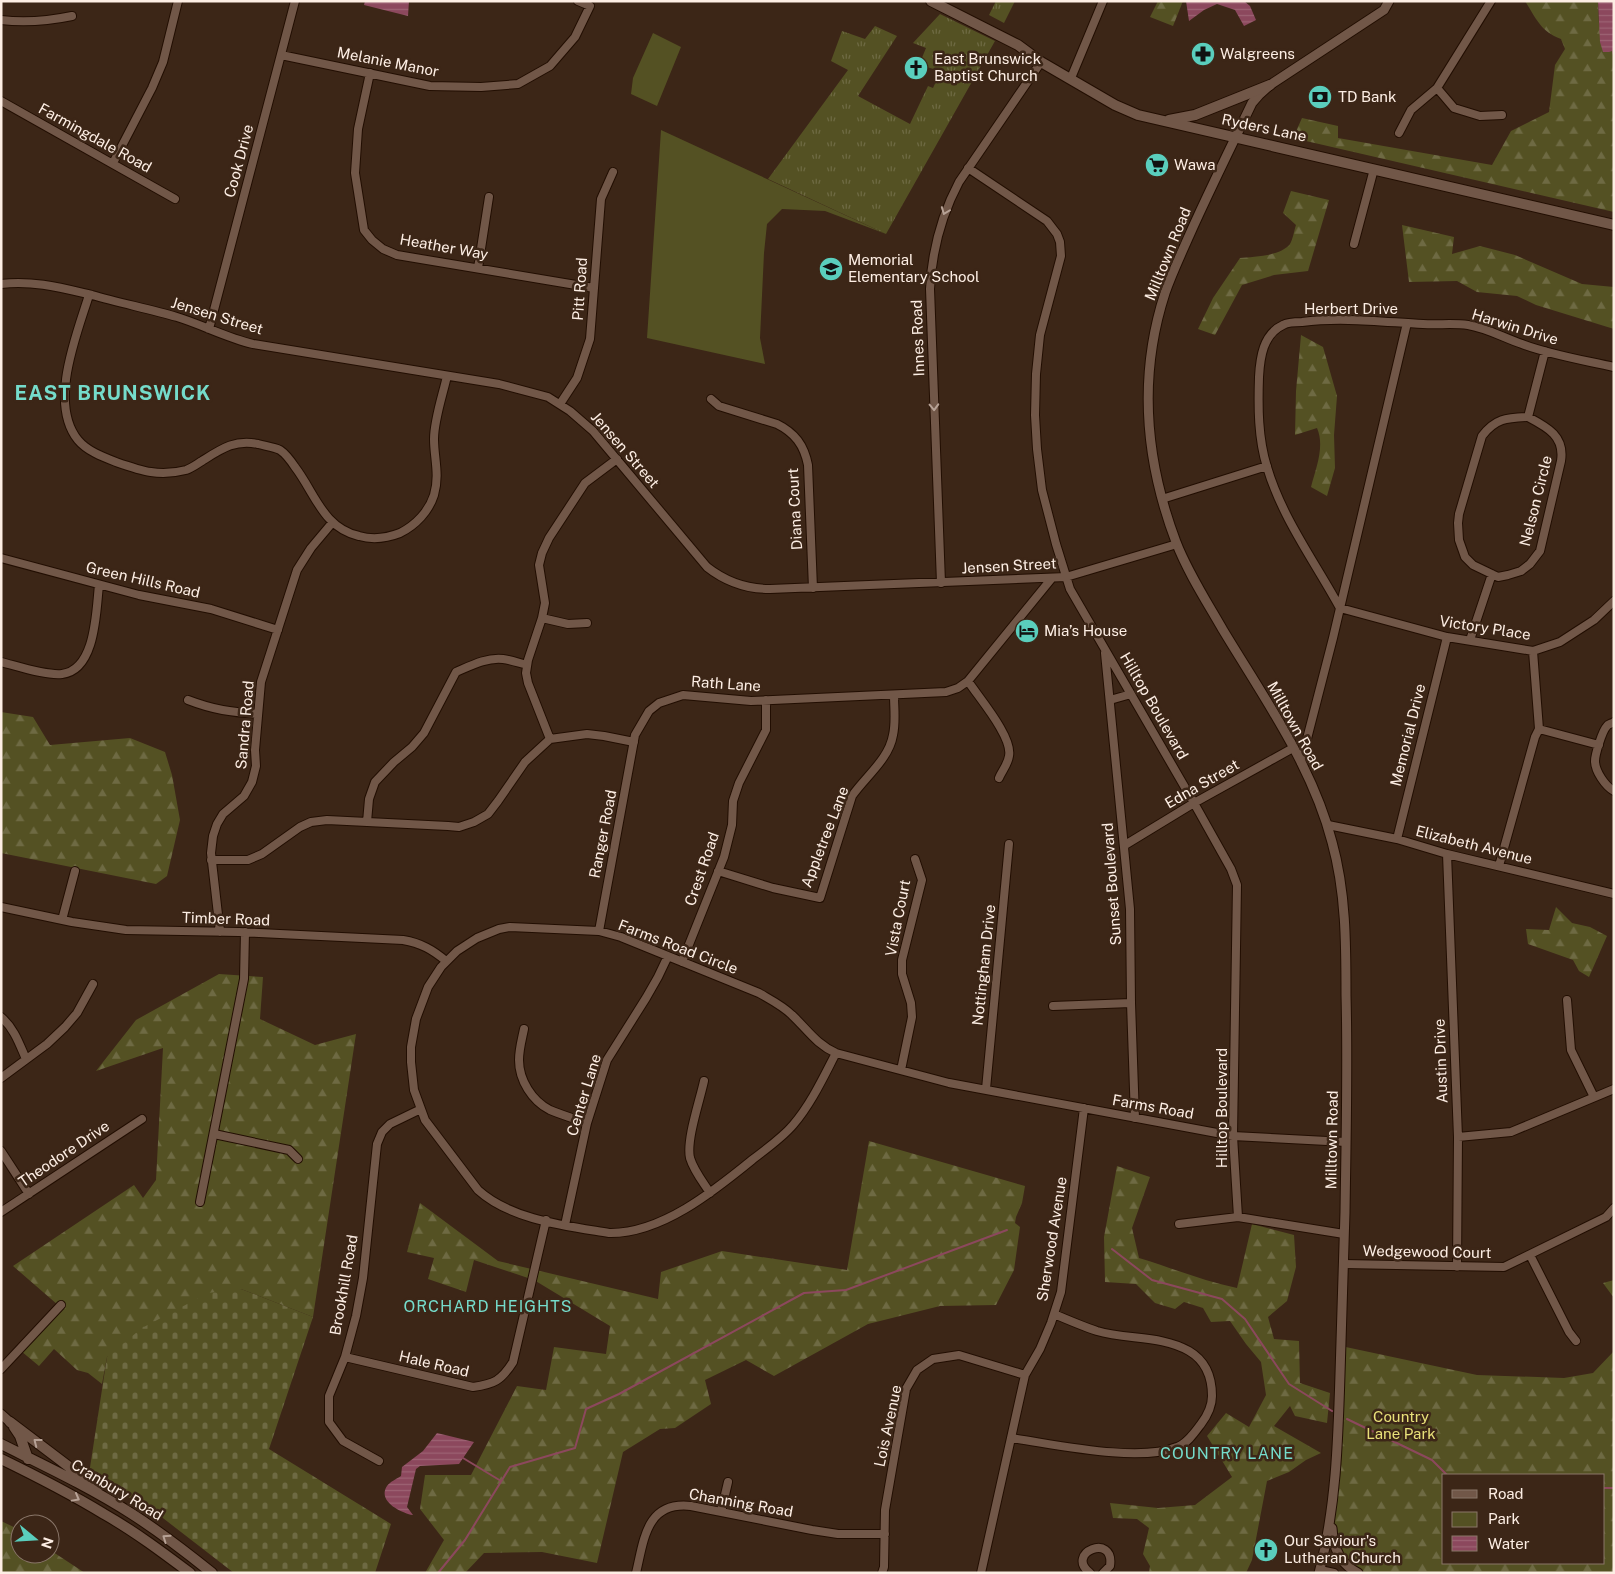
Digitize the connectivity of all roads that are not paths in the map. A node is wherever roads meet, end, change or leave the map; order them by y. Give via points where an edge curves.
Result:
1 (178, 1) edge
2 (295, 1) edge
3 (578, 1) edge
4 (931, 1) edge
5 (1104, 1) edge
6 (1389, 1) edge
7 (1491, 1) edge
8 (72, 16) dead end
9 (1, 20) edge
10 (281, 55) junction
11 (1041, 62) junction
12 (370, 73) junction
13 (1071, 78) junction
14 (1270, 85) junction
15 (1437, 88) junction
16 (1, 101) edge
17 (1502, 115) dead end
18 (1166, 121) junction
19 (1400, 133) dead end
20 (1235, 138) junction
21 (114, 163) junction
22 (968, 168) junction
23 (1374, 169) junction
24 (614, 172) dead end
25 (489, 197) dead end
26 (175, 199) dead end
27 (1614, 225) edge
28 (1354, 244) dead end
29 (478, 268) junction
30 (1, 284) edge
31 (594, 288) junction
32 (89, 295) junction
33 (1407, 323) junction
34 (210, 329) junction
35 (1545, 351) junction
36 (1614, 367) edge
37 (447, 376) junction
38 (711, 399) dead end
39 (560, 404) junction
40 (1528, 417) junction
41 (617, 459) junction
42 (1266, 466) junction
43 (1162, 499) junction
44 (332, 522) junction
45 (1177, 544) junction
46 (1, 558) edge
47 (1492, 574) junction
48 (1066, 577) junction
49 (1052, 578) junction
50 (941, 583) junction
51 (100, 585) junction
52 (813, 588) junction
53 (1614, 601) edge
54 (1340, 608) junction
55 (542, 618) junction
56 (587, 623) dead end
57 (278, 630) junction
58 (1447, 637) junction
59 (1470, 640) junction
60 (1105, 650) junction
61 (1533, 651) junction
62 (1, 662) edge
63 (527, 665) junction
64 (968, 681) junction
65 (1130, 694) junction
66 (894, 695) junction
67 (188, 700) dead end
68 (766, 700) junction
69 (1110, 700) junction
70 (258, 714) junction
71 (1614, 722) edge
72 (1539, 729) junction
73 (550, 738) junction
74 (634, 742) junction
75 (1599, 745) junction
76 (1293, 748) junction
77 (1301, 762) junction
78 (999, 778) dead end
79 (1614, 791) edge
80 (1194, 804) junction
81 (367, 822) junction
82 (1328, 825) junction
83 (1397, 839) junction
84 (1009, 844) dead end
85 (1125, 846) junction
86 (1447, 854) junction
87 (915, 859) dead end
88 (211, 860) junction
89 (1499, 866) junction
90 (75, 871) dead end
91 (718, 871) junction
92 (1614, 894) edge
93 (1, 907) edge
94 (62, 920) junction
95 (599, 931) junction
96 (220, 932) junction
97 (245, 932) junction
98 (668, 956) junction
99 (446, 961) junction
100 (682, 962) junction
101 (93, 984) dead end
102 (1567, 1000) dead end
103 (1131, 1003) junction
104 (1053, 1006) dead end
105 (1, 1017) edge
106 (524, 1029) dead end
107 (836, 1053) junction
108 (26, 1059) junction
109 (901, 1070) junction
110 (1, 1078) edge
111 (704, 1081) dead end
112 (1614, 1088) edge
113 (986, 1089) junction
114 (1594, 1097) junction
115 (1084, 1108) junction
116 (421, 1109) junction
117 (1135, 1118) junction
118 (142, 1119) dead end
119 (587, 1123) junction
120 (214, 1134) junction
121 (1233, 1136) junction
122 (1458, 1136) junction
123 (1346, 1142) junction
124 (1, 1151) edge
125 (298, 1159) dead end
126 (710, 1193) junction
127 (29, 1194) junction
128 (200, 1202) dead end
129 (1614, 1208) edge
130 (1, 1212) edge
131 (1238, 1217) junction
132 (546, 1220) junction
133 (1179, 1224) dead end
134 (565, 1225) junction
135 (1344, 1234) junction
136 (1530, 1255) junction
137 (1343, 1264) junction
138 (1457, 1267) junction
139 (61, 1305) dead end
140 (1054, 1314) junction
141 (1576, 1341) dead end
142 (345, 1357) junction
143 (1, 1369) edge
144 (1025, 1375) junction
145 (1, 1414) edge
146 (10, 1422) junction
147 (1011, 1438) junction
148 (1, 1444) edge
149 (26, 1456) junction
150 (1, 1459) edge
151 (379, 1461) dead end
152 (728, 1482) dead end
153 (52, 1484) junction
154 (722, 1512) junction
155 (132, 1514) junction
156 (1332, 1518) junction
157 (885, 1534) junction
158 (1320, 1571) edge
159 (190, 1573) edge
160 (212, 1573) edge
161 (636, 1573) edge
162 (882, 1573) edge
163 (981, 1573) edge
164 (1090, 1573) edge
165 (1103, 1573) edge
166 (1334, 1573) edge
167 (1358, 1573) edge

1 - 21 street via 163,62
2 - 10 street, Cook Drive
3 - 12 street, Melanie Manor via 590,6 575,37 550,66 518,84 430,86
4 - 11 main road, Ryders Lane via 1018,45
5 - 13 street
6 - 14 street, Milltown Road via 1384,10
7 - 15 street
8 - 9 street via 51,21
10 - 12 street, Melanie Manor
10 - 34 street, Cook Drive
11 - 13 main road, Ryders Lane
11 - 22 street, Innes Road
12 - 29 street, Heather Way via 358,129 355,173 364,230 384,249 398,254
13 - 18 main road, Ryders Lane via 1115,105 1138,115
14 - 18 main road via 1195,115
14 - 20 street, Milltown Road via 1252,103
15 - 17 street via 1454,108 1480,116
15 - 19 street via 1411,110
16 - 21 street, Farmingdale Road
18 - 20 main road, Ryders Lane
20 - 23 main road, Ryders Lane
20 - 43 street, Milltown Road via 1174,269 1159,314 1151,353 1149,426
21 - 26 street, Farmingdale Road
22 - 48 street, Hilltop Boulevard via 1047,221 1060,242 1061,256 1040,335 1036,415 1042,490
22 -> 50 street, Innes Road via 940,223 931,268
23 - 27 main road, Ryders Lane
23 - 28 street
24 - 31 street, Pitt Road via 600,199
25 - 29 street
29 - 31 street, Heather Way
30 - 32 street, Jensen Street via 40,283
31 - 39 street, Pitt Road via 590,339 577,378
32 - 34 street, Jensen Street
32 - 44 street via 67,370 64,402 71,427 84,446 104,458 160,474 190,469 222,448 244,442 280,450 289,458
33 - 35 street, Harwin Drive via 1469,325
33 - 42 street, Herbert Drive via 1313,320 1284,324 1272,332 1260,363 1259,423
33 - 54 street, Herbert Drive
34 - 37 street, Jensen Street via 253,344
35 - 36 street, Harwin Drive
35 - 40 street
37 - 39 street, Jensen Street via 518,388
37 - 44 street via 434,438 436,486 422,516 402,532 376,538 350,534
38 - 52 street, Diana Court via 719,406 786,428 803,446 808,465
39 - 41 street, Jensen Street via 593,431
40 - 47 street via 1495,422 1482,436 1459,514 1459,540 1465,557 1473,565
40 - 47 street, Nelson Circle via 1547,427 1557,437 1562,452 1546,532 1540,550 1521,571 1498,577
41 - 52 street, Jensen Street via 701,561 715,573 750,588
41 - 55 street via 585,483 549,538 539,565 545,603
42 - 43 street
42 - 54 street, Herbert Drive via 1285,512
43 - 45 street, Milltown Road
44 - 57 street, Sandra Road via 297,570
45 - 48 street, Jensen Street
45 - 76 street, Milltown Road via 1204,597
46 - 51 street, Green Hills Road
47 - 59 street
48 - 49 street, Jensen Street
48 - 60 street, Hilltop Boulevard
49 - 50 street, Jensen Street
49 - 64 street, Rath Lane
50 - 52 street, Jensen Street
51 - 57 street, Green Hills Road via 211,610
51 - 62 street via 91,644 79,665 70,672 53,674
53 - 61 street, Victory Place via 1594,620 1560,642
54 - 58 street, Victory Place
54 - 77 street, Herbert Drive
55 - 56 street via 568,624
55 - 63 street
57 - 70 street, Sandra Road via 260,682
58 - 59 street, Victory Place
58 - 83 street, Memorial Drive
59 - 61 street, Victory Place
60 - 65 street, Hilltop Boulevard
60 - 69 street, Sunset Boulevard
61 - 72 street
63 - 73 street via 528,684
63 - 81 street via 502,658 483,661 456,672 424,733 376,782 369,799
64 - 66 street, Rath Lane via 946,692
64 - 78 street via 1006,736 1009,757
65 - 69 street
65 - 80 street, Hilltop Boulevard
66 - 68 street, Rath Lane
66 - 91 street, Appletree Lane via 891,744 852,796 820,898
67 - 70 street via 210,708
68 - 74 street, Rath Lane via 690,695 671,698 649,711
68 - 91 street, Crest Road via 766,730 739,783 729,839
69 - 85 street, Sunset Boulevard
70 - 88 street, Sandra Road via 254,777 244,796 217,824 211,841
71 - 75 street via 1606,726
72 - 75 street
72 - 89 street
73 - 74 street via 587,734
73 - 81 street via 525,762 492,810 474,822 464,826
74 - 95 street, Ranger Road
75 - 79 street via 1595,761 1600,776
76 - 77 street, Milltown Road
76 - 80 street, Edna Street
77 - 82 street, Milltown Road
80 - 85 street, Edna Street
80 - 121 street, Hilltop Boulevard via 1238,885
81 - 88 street via 311,822 248,860
82 - 83 street, Elizabeth Avenue
82 - 123 street, Milltown Road via 1339,870 1346,939
83 - 86 street, Elizabeth Avenue
84 - 113 street, Nottingham Drive
85 - 103 street, Sunset Boulevard via 1130,909
86 - 89 street, Elizabeth Avenue
86 - 122 street, Austin Drive
87 - 109 street, Vista Court via 922,880 902,960 912,1017
88 - 96 street, Sandra Road
89 - 92 street, Elizabeth Avenue
90 - 94 street
91 - 100 street, Crest Road
93 - 94 street, Timber Road
94 - 96 street, Timber Road via 126,930
95 - 98 street, Farms Road Circle
95 - 99 street, Farms Road Circle via 510,927 477,938
96 - 97 street, Timber Road
97 - 99 street, Timber Road via 403,940 433,950
97 - 120 street via 244,979
98 - 100 street, Farms Road Circle
98 - 119 street, Center Lane via 607,1060
99 - 116 street, Farms Road Circle via 428,987 413,1033 410,1062
100 - 107 street, Farms Road Circle via 778,1003 824,1048
101 - 108 street via 65,1027
102 - 114 street via 1571,1050
103 - 104 street
103 - 117 street, Sunset Boulevard
105 - 108 street via 16,1035
106 - 119 street via 519,1066 528,1089 539,1103 550,1110
107 - 109 street, Farms Road Circle
107 - 126 street, Farms Road Circle via 811,1100 791,1127
108 - 110 street
109 - 113 street, Farms Road Circle
111 - 126 street via 689,1152 696,1172
112 - 114 street
113 - 115 street, Farms Road
114 - 122 street via 1511,1132
115 - 117 street, Farms Road
115 - 140 street, Sherwood Avenue via 1061,1292
116 - 132 street, Farms Road Circle via 425,1120 489,1200
116 - 142 street, Brookhill Road via 390,1124 377,1144 363,1278
117 - 121 street, Farms Road
118 - 127 street, Theodore Drive
119 - 134 street, Center Lane
120 - 125 street via 289,1150
120 - 128 street
121 - 123 street, Farms Road
121 - 131 street, Hilltop Boulevard
122 - 138 street, Austin Drive
123 - 135 street, Milltown Road
124 - 127 street
126 - 134 street, Farms Road Circle via 670,1217 642,1228 609,1233
127 - 130 street, Theodore Drive
129 - 136 street, Wedgewood Court via 1606,1218
131 - 133 street
131 - 135 street
132 - 134 street, Farms Road Circle
132 - 142 street, Hale Road via 513,1362 506,1374 490,1385 473,1387
135 - 137 street, Milltown Road
136 - 138 street, Wedgewood Court via 1504,1267
136 - 141 street
137 - 138 street, Wedgewood Court
137 - 156 street, Milltown Road
139 - 143 street
140 - 144 street, Sherwood Avenue
140 - 147 street via 1098,1331 1170,1342 1190,1352 1207,1368 1212,1384 1212,1402 1195,1432 1179,1447 1163,1452 1093,1450
142 - 151 street, Brookhill Road via 329,1396 329,1422 343,1441
144 - 147 street, Sherwood Avenue
144 - 157 street, Lois Avenue via 959,1356 933,1359 917,1370 906,1389 885,1510
145 - 146 street
146 - 149 main road via 20,1436
155 -> 146 main road
147 - 163 street, Sherwood Avenue
148 - 149 main road, Cranbury Road
149 - 153 main road via 35,1470
149 - 155 main road, Cranbury Road
150 - 153 main road, Cranbury Road
152 - 154 street
153 -> 159 main road, Cranbury Road via 105,1514
154 - 157 street, Channing Road via 838,1534
154 - 161 street, Channing Road via 683,1505 660,1512 649,1524
160 -> 155 main road, Cranbury Road
156 - 158 street, Milltown Road
156 - 167 street via 1333,1541 1340,1559
157 - 162 street, Lois Avenue
158 - 166 street
164 - 165 street via 1084,1558 1095,1547 1104,1549 1110,1556 1110,1566

